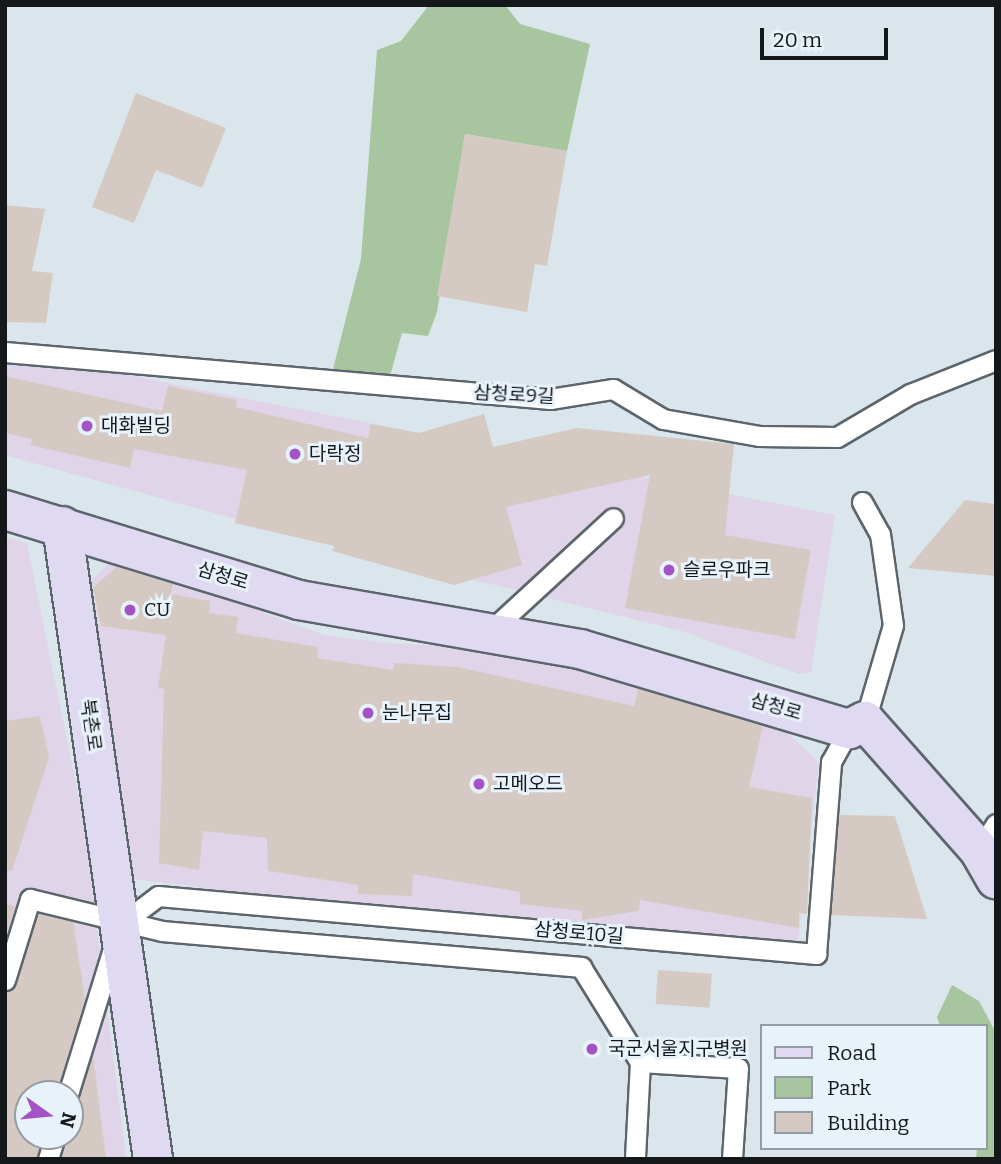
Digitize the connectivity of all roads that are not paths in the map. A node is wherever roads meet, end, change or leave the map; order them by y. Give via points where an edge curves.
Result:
1 (5, 352) edge
2 (996, 360) edge
3 (862, 502) dead end
4 (5, 510) edge
5 (613, 518) dead end
6 (62, 526) junction
7 (486, 634) junction
8 (857, 725) junction
9 (990, 851) edge
10 (121, 924) junction
11 (5, 980) edge
12 (640, 1062) junction
13 (72, 1080) edge
14 (153, 1159) edge
15 (635, 1159) edge
16 (732, 1159) edge

1 - 2 lane, 삼청로9길 via 550,399 613,390 663,419 759,436 836,436 910,394
3 - 8 lane via 880,534 893,625
4 - 6 street, 삼청로
5 - 7 lane
6 - 7 street, 삼청로 via 299,600
6 - 10 street, 북촌로
7 - 8 street, 삼청로 via 580,649
8 - 9 street
8 - 10 lane, 삼청로10길 via 831,762 816,954 158,897
10 - 11 lane via 30,899
10 - 12 lane via 581,967
10 - 13 lane, 북촌로
10 - 14 street, 북촌로
12 - 15 lane
12 - 16 lane via 738,1068

